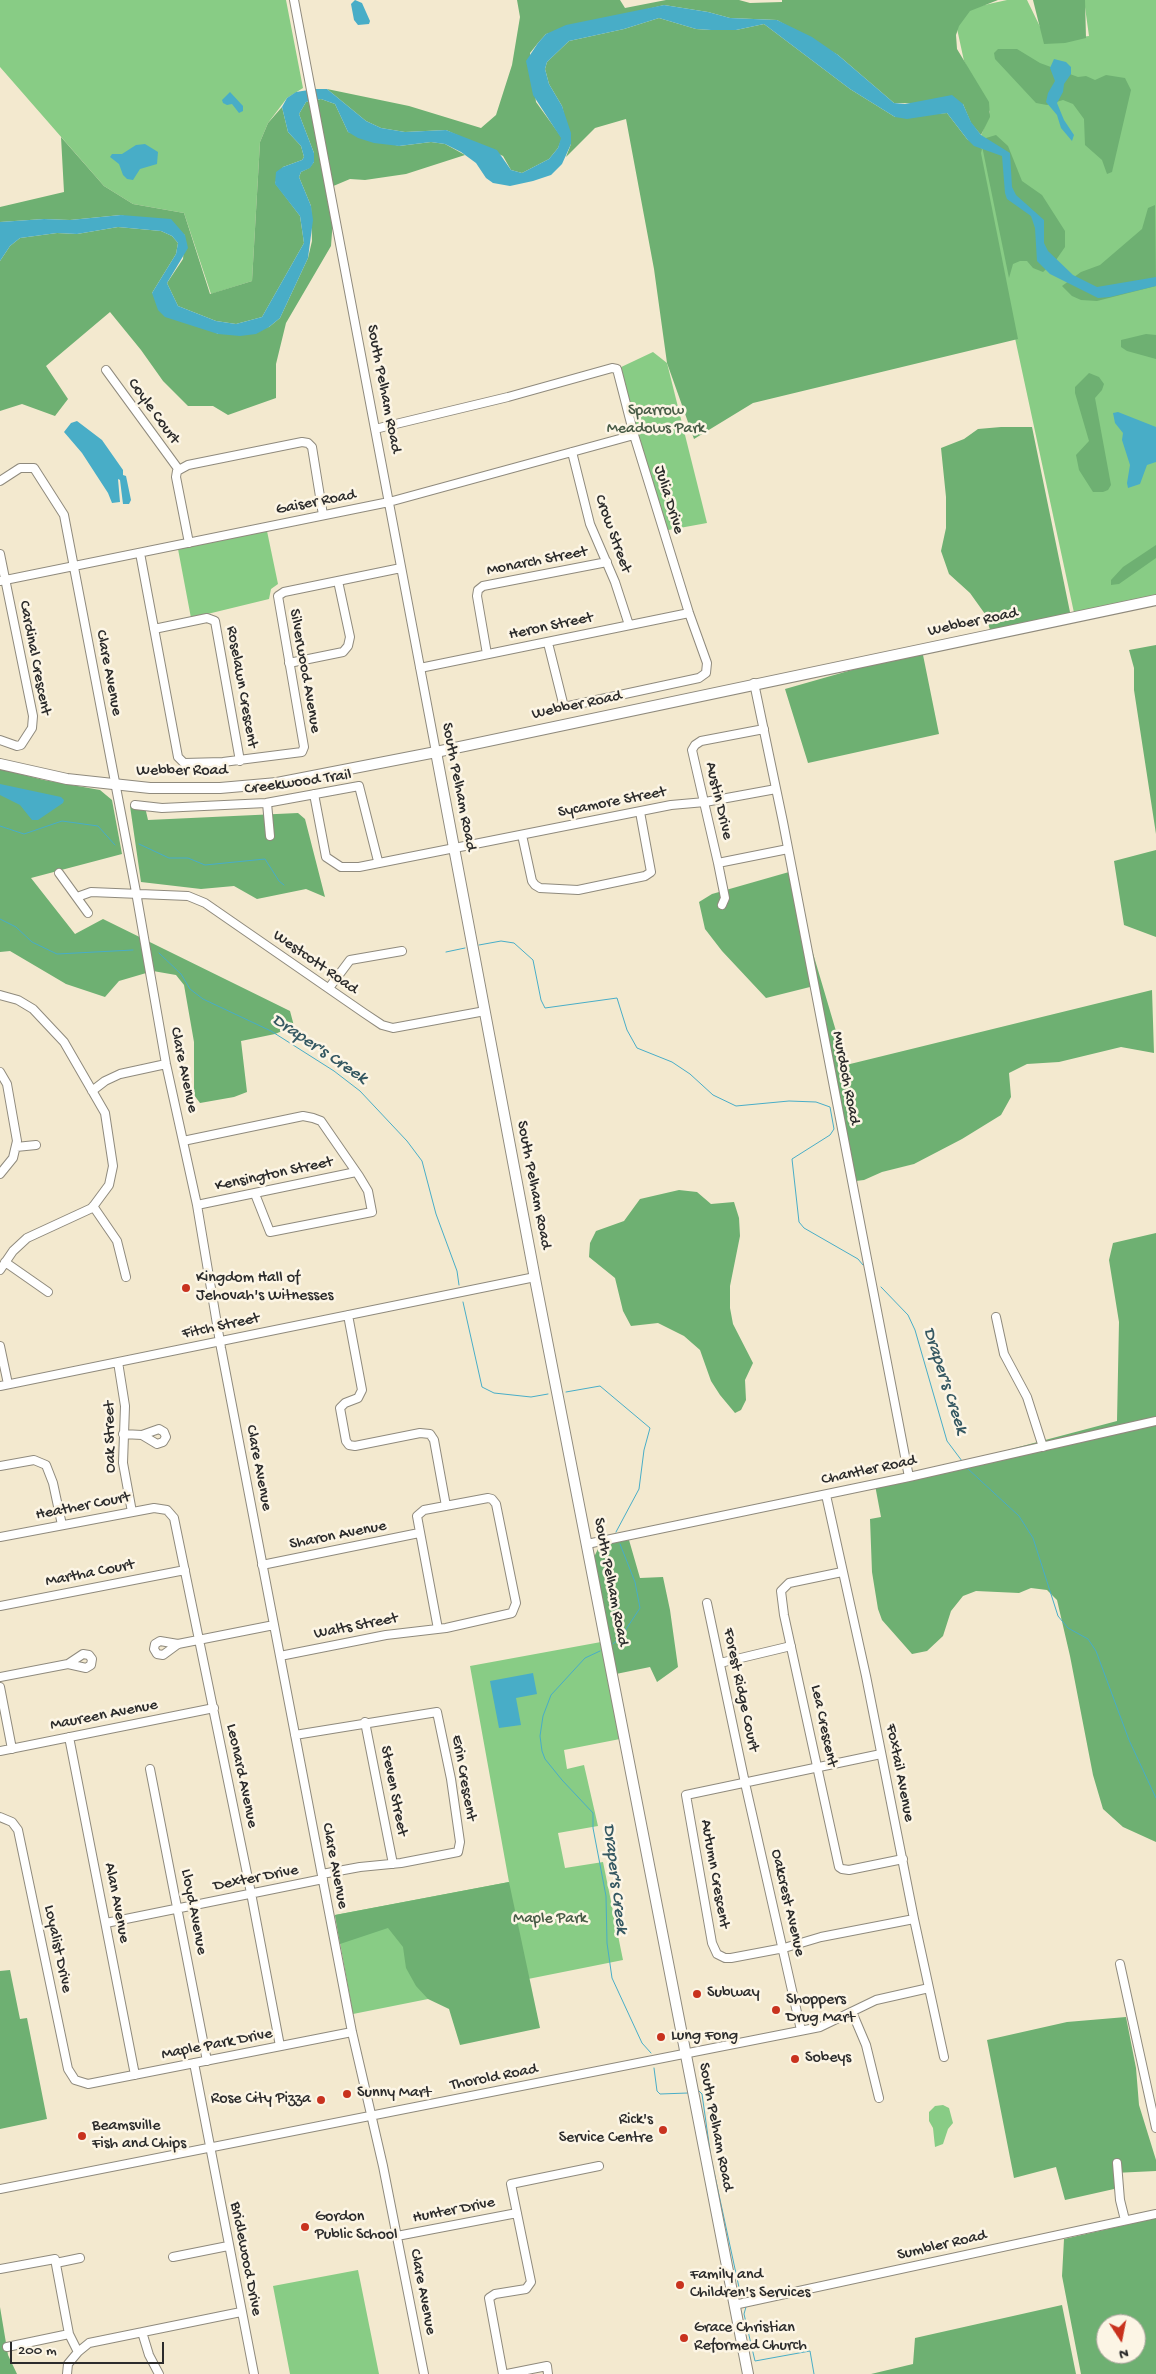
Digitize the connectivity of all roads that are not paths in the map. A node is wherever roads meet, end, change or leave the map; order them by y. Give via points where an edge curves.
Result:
1 (294, 0) edge
2 (106, 370) dead end
3 (375, 429) junction
4 (634, 435) junction
5 (572, 452) junction
6 (178, 470) junction
7 (0, 481) edge
8 (389, 502) junction
9 (323, 516) junction
10 (189, 543) junction
11 (140, 552) junction
12 (0, 554) edge
13 (606, 562) junction
14 (73, 566) junction
15 (401, 568) junction
16 (2, 580) edge
17 (338, 581) junction
18 (1156, 600) edge
19 (688, 613) junction
20 (629, 625) junction
21 (154, 629) junction
22 (548, 643) junction
23 (487, 654) junction
24 (289, 663) junction
25 (420, 668) junction
26 (754, 683) junction
27 (764, 729) junction
28 (0, 740) edge
29 (436, 752) junction
30 (240, 761) junction
31 (0, 764) edge
32 (115, 786) junction
33 (776, 789) junction
34 (314, 794) junction
35 (705, 802) junction
36 (267, 803) junction
37 (135, 805) dead end
38 (640, 812) junction
39 (522, 835) junction
40 (270, 836) dead end
41 (454, 849) junction
42 (788, 849) junction
43 (378, 861) dead end
44 (718, 863) junction
45 (59, 873) dead end
46 (136, 892) junction
47 (77, 898) junction
48 (722, 905) dead end
49 (88, 913) dead end
50 (402, 951) dead end
51 (329, 988) junction
52 (0, 995) edge
53 (485, 1011) junction
54 (166, 1064) junction
55 (0, 1072) edge
56 (92, 1091) junction
57 (184, 1141) junction
58 (36, 1145) dead end
59 (16, 1147) junction
60 (356, 1172) junction
61 (0, 1174) edge
62 (255, 1194) junction
63 (197, 1205) junction
64 (94, 1206) junction
65 (5, 1262) junction
66 (0, 1270) edge
67 (126, 1277) dead end
68 (535, 1277) junction
69 (48, 1292) dead end
70 (348, 1315) junction
71 (996, 1317) dead end
72 (220, 1340) junction
73 (0, 1346) edge
74 (118, 1362) junction
75 (4, 1385) edge
76 (1156, 1421) edge
77 (123, 1434) junction
78 (142, 1435) dead end
79 (1043, 1447) junction
80 (0, 1466) edge
81 (909, 1477) junction
82 (826, 1495) junction
83 (446, 1506) junction
84 (132, 1512) junction
85 (170, 1512) joint
86 (62, 1525) junction
87 (419, 1533) junction
88 (0, 1537) edge
89 (587, 1544) junction
90 (262, 1565) junction
91 (185, 1570) junction
92 (842, 1572) junction
93 (707, 1603) dead end
94 (0, 1606) edge
95 (274, 1625) junction
96 (438, 1629) junction
97 (200, 1640) junction
98 (178, 1644) dead end
99 (791, 1646) junction
100 (280, 1656) junction
101 (720, 1663) junction
102 (68, 1664) dead end
103 (0, 1677) edge
104 (0, 1687) edge
105 (214, 1708) junction
106 (366, 1722) junction
107 (296, 1735) junction
108 (69, 1737) junction
109 (12, 1749) junction
110 (0, 1751) edge
111 (881, 1754) junction
112 (817, 1766) junction
113 (150, 1769) dead end
114 (745, 1783) junction
115 (0, 1817) edge
116 (903, 1858) junction
117 (393, 1864) junction
118 (322, 1877) junction
119 (251, 1893) junction
120 (178, 1908) junction
121 (914, 1919) junction
122 (106, 1923) junction
123 (784, 1948) junction
124 (1120, 1964) dead end
125 (929, 1988) junction
126 (852, 2012) junction
127 (801, 2030) junction
128 (352, 2032) junction
129 (280, 2046) junction
130 (686, 2054) junction
131 (944, 2057) dead end
132 (207, 2061) junction
133 (194, 2063) junction
134 (135, 2075) junction
135 (88, 2084) joint
136 (879, 2098) dead end
137 (371, 2117) junction
138 (1156, 2128) edge
139 (210, 2148) junction
140 (1117, 2163) dead end
141 (599, 2166) dead end
142 (0, 2189) edge
143 (517, 2213) junction
144 (1156, 2214) edge
145 (1125, 2220) junction
146 (398, 2236) junction
147 (228, 2246) junction
148 (173, 2257) dead end
149 (80, 2258) dead end
150 (56, 2263) junction
151 (0, 2269) edge
152 (734, 2305) junction
153 (241, 2312) junction
154 (142, 2332) junction
155 (69, 2334) junction
156 (8, 2346) dead end
157 (78, 2352) junction
158 (67, 2374) edge
159 (159, 2374) edge
160 (254, 2374) edge
161 (424, 2374) edge
162 (505, 2374) edge
163 (548, 2374) edge
164 (748, 2374) edge

1 - 3 street, South Pelham Road
2 - 6 street, Coyle Court
3 - 4 street, Julia Drive via 612,368 618,369
3 - 8 street, South Pelham Road
4 - 5 street, Gaiser Road
4 - 19 street, Julia Drive
5 - 8 street, Gaiser Road
5 - 13 street, Crow Street via 590,524
6 - 9 street via 188,465 308,443 312,447
6 - 10 street via 176,477
7 - 14 street, Clare Avenue via 25,466 38,471 64,514
8 - 9 street, Gaiser Road
8 - 15 street, South Pelham Road
9 - 10 street, Gaiser Road
10 - 11 street, Gaiser Road
11 - 14 street, Gaiser Road
11 - 21 street, Silverwood Avenue
12 - 16 street
13 - 20 street, Crow Street
13 - 23 street, Monarch Street via 483,586 477,596
14 - 16 street, Gaiser Road
14 - 32 street, Clare Avenue
15 - 17 street, Silverwood Avenue
15 - 25 street, South Pelham Road
16 - 28 street, Cardinal Crescent via 33,722 21,745
17 - 24 street via 350,637 348,646 343,652
17 - 24 street, Silverwood Avenue via 278,596
18 - 26 main road, Webber Road
19 - 20 street, Heron Street
19 - 22 street, Julia Drive via 707,663 706,673 699,678 564,707
20 - 22 street, Heron Street
21 - 30 street, Silverwood Avenue via 180,761 189,764
21 - 30 street, Roselawn Crescent via 207,618 215,620
22 - 23 street, Heron Street
23 - 25 street, Heron Street
24 - 30 street, Silverwood Avenue via 303,750
25 - 29 street, South Pelham Road
26 - 27 street, Murdoch Road
26 - 29 main road, Webber Road
27 - 33 street, Murdoch Road
27 - 35 street, Austin Drive via 701,741 695,745 692,750
29 - 32 main road, Webber Road via 246,787
29 - 41 main road, South Pelham Road
31 - 32 main road, Webber Road
32 - 46 street, Clare Avenue
33 - 35 street, Sycamore Street
33 - 42 street, Murdoch Road
34 - 36 street, Creekwood Trail
34 - 41 street, Sycamore Street via 326,857 341,867 359,868
34 - 43 street, Creekwood Trail via 359,786
35 - 38 street, Sycamore Street
35 - 44 street, Austin Drive
36 - 37 street, Creekwood Trail via 162,808
36 - 40 street
38 - 39 street, Sycamore Street
38 - 39 street via 651,872 578,890 535,885
39 - 41 street, Sycamore Street
41 - 53 main road, South Pelham Road
42 - 44 street
42 - 81 street, Murdoch Road
44 - 48 street, Austin Drive via 725,898
45 - 47 street
46 - 47 street, Westcott Road via 90,892
46 - 51 street, Westcott Road via 188,896 205,904
46 - 54 street, Clare Avenue
47 - 49 street
50 - 51 street via 350,960
51 - 53 street, Westcott Road via 382,1025 393,1028
52 - 56 street via 24,1003 48,1024 64,1042
53 - 68 main road, South Pelham Road
54 - 56 street via 120,1074
54 - 57 street, Clare Avenue
55 - 59 street via 6,1084
56 - 64 street via 105,1113 113,1166 109,1185
57 - 60 street via 303,1116 320,1121
57 - 63 street, Clare Avenue
58 - 59 street
59 - 61 street via 10,1164
60 - 62 street, Kensington Street
60 - 62 street via 368,1191 372,1212 270,1232
62 - 63 street, Kensington Street
63 - 72 street, Clare Avenue
64 - 65 street via 27,1238
64 - 67 street via 117,1240
65 - 66 street
65 - 69 street
68 - 70 street, Fitch Street
68 - 89 main road, South Pelham Road
70 - 72 street, Fitch Street
70 - 83 street via 362,1390 358,1398 339,1405 348,1446 422,1432 430,1434 434,1440
71 - 79 street via 1004,1354 1027,1397
72 - 74 street, Fitch Street
72 - 90 street, Clare Avenue
73 - 75 street
74 - 75 street, Fitch Street
74 - 77 street, Oak Street via 126,1406
76 - 79 street, Chantler Road
77 - 78 street
77 - 84 street, Oak Street via 123,1463
79 - 81 street, Chantler Road
80 - 86 street via 34,1460 46,1465 54,1483
81 - 82 street, Chantler Road
82 - 89 street, Chantler Road
82 - 92 street, Foxtail Avenue
83 - 87 street, Walts Street via 416,1512
83 - 96 street, Walts Street via 495,1498 516,1603 515,1614
84 - 85 street, Heather Court via 157,1508
84 - 86 street, Heather Court
85 - 91 street, Leonard Avenue via 176,1521
86 - 88 street, Heather Court
87 - 90 street, Sharon Avenue
87 - 96 street, Walts Street
89 - 130 main road, South Pelham Road
90 - 95 street, Clare Avenue
91 - 94 street, Martha Court
91 - 97 street, Leonard Avenue
92 - 99 street, Lea Crescent via 789,1583 783,1588 781,1598
92 - 111 street, Foxtail Avenue
93 - 101 street, Forest Ridge Court
95 - 97 street
95 - 100 street, Clare Avenue
96 - 100 street, Walts Street via 386,1635
97 - 98 street
97 - 105 street, Leonard Avenue
99 - 101 street
99 - 112 street, Lea Crescent
100 - 107 street, Clare Avenue
101 - 114 street, Forest Ridge Court
102 - 103 street
104 - 109 street
105 - 108 street, Maureen Avenue
105 - 119 street, Leonard Avenue
106 - 107 street, Erin Crescent
106 - 117 street, Steven Street
106 - 117 street, Erin Crescent via 437,1712 451,1778 460,1842 458,1852
107 - 118 street, Clare Avenue
108 - 109 street, Maureen Avenue
108 - 122 street, Alan Avenue
109 - 110 street, Maureen Avenue
111 - 112 street, Autumn Crescent
111 - 116 street, Foxtail Avenue
112 - 114 street, Autumn Crescent
112 - 116 street, Lea Crescent via 839,1866 849,1870
113 - 120 street, Lloyd Avenue
114 - 123 street, Oakcrest Avenue
114 - 123 street, Autumn Crescent via 686,1795 712,1943 717,1954 724,1958
115 - 135 street, Loyalist Drive via 12,1822 18,1834 68,2069 75,2080
116 - 121 street, Foxtail Avenue
117 - 118 street, Erin Crescent via 360,1867
118 - 119 street, Dexter Drive
118 - 128 street, Clare Avenue
119 - 120 street, Dexter Drive
119 - 129 street, Leonard Avenue
120 - 122 street, Dexter Drive
120 - 132 street, Lloyd Avenue
121 - 123 street, Autumn Crescent via 821,1937
121 - 125 street, Foxtail Avenue
122 - 134 street, Alan Avenue
123 - 127 street, Oakcrest Avenue
124 - 138 street
125 - 126 street, Thorold Road via 876,2000
125 - 131 street, Foxtail Avenue
126 - 127 street, Thorold Road via 829,2024
126 - 136 street via 866,2046
127 - 130 street, Thorold Road
128 - 129 street, Maple Park Drive
128 - 137 street, Clare Avenue
129 - 132 street, Maple Park Drive
130 - 137 street, Thorold Road
130 - 152 main road, South Pelham Road
132 - 133 street, Maple Park Drive
133 - 134 street, Maple Park Drive
133 - 139 street
134 - 135 street, Maple Park Drive
137 - 139 street, Thorold Road
137 - 146 street, Clare Avenue
139 - 142 street, Thorold Road
139 - 147 street, Bridlewood Drive
140 - 145 street
141 - 143 street via 512,2184
143 - 146 street, Hunter Drive
143 - 162 street via 531,2282 526,2288 489,2298
144 - 145 street, Sumbler Road
145 - 152 street, Sumbler Road
146 - 161 street, Clare Avenue
147 - 148 street
147 - 153 street, Bridlewood Drive
149 - 150 street
150 - 151 street via 56,2259
150 - 155 street
152 - 164 main road, South Pelham Road
153 - 154 street
153 - 160 street, Bridlewood Drive
154 - 157 street via 95,2341
154 - 159 street via 148,2355
155 - 156 street
155 - 157 street
157 - 158 street via 68,2364
162 - 163 street via 547,2366

